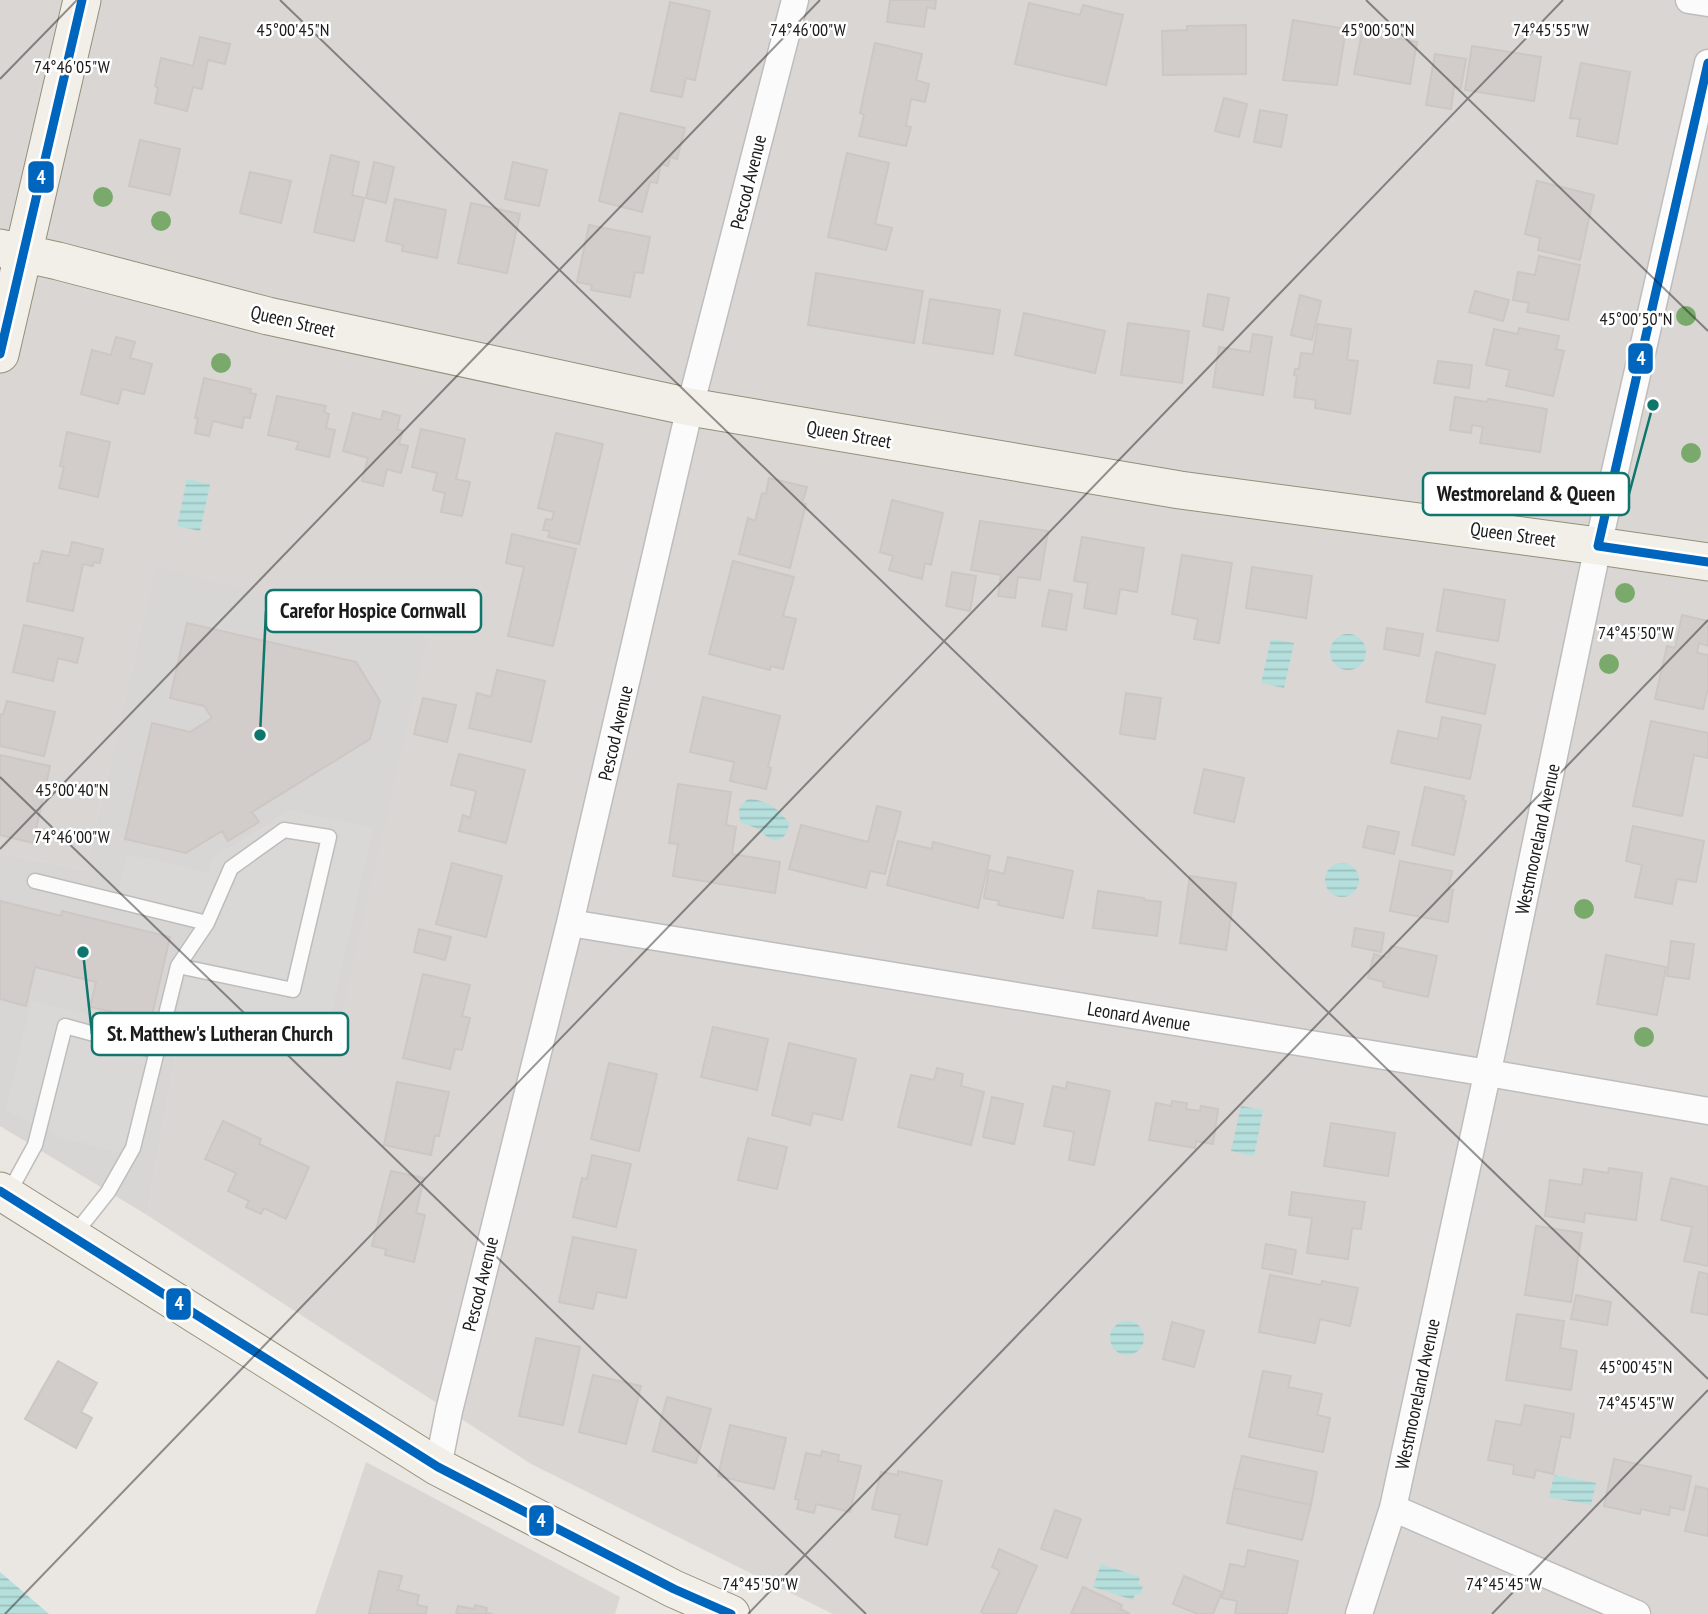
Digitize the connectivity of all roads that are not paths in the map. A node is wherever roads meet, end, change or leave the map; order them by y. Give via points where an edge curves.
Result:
1 (82, 0) edge
2 (795, 0) edge
3 (1689, 0) edge
4 (1708, 3) edge
5 (1708, 63) edge
6 (12, 251) edge
7 (0, 354) edge
8 (690, 407) junction
9 (1598, 546) junction
10 (1708, 562) edge
11 (35, 881) dead end
12 (207, 923) junction
13 (570, 923) junction
14 (178, 966) junction
15 (156, 1051) junction
16 (1488, 1073) junction
17 (1708, 1111) edge
18 (4, 1193) edge
19 (72, 1237) junction
20 (438, 1466) junction
21 (1393, 1508) junction
22 (731, 1614) edge
23 (1359, 1614) edge
24 (1637, 1614) edge

1 - 6 street
2 - 8 street, Pescod Avenue
3 - 4 street
5 - 9 street, Westmooreland Avenue
6 - 7 street
6 - 8 street, Queen Street via 268,316
8 - 9 street, Queen Street via 1180,490
8 - 13 street, Pescod Avenue
9 - 10 street, Queen Street
9 - 16 street, Westmooreland Avenue
11 - 12 lane
12 - 14 lane
12 - 14 lane via 231,868 285,830 329,837 293,990
13 - 16 street, Leonard Avenue
13 - 20 street, Pescod Avenue
14 - 15 lane
15 - 18 lane via 65,1026 36,1145
15 - 19 lane via 133,1148 108,1192
16 - 17 street, Leonard Avenue
16 - 21 street, Westmooreland Avenue
18 - 19 street
19 - 20 street
20 - 22 street
21 - 23 street, Westmooreland Avenue
21 - 24 street

